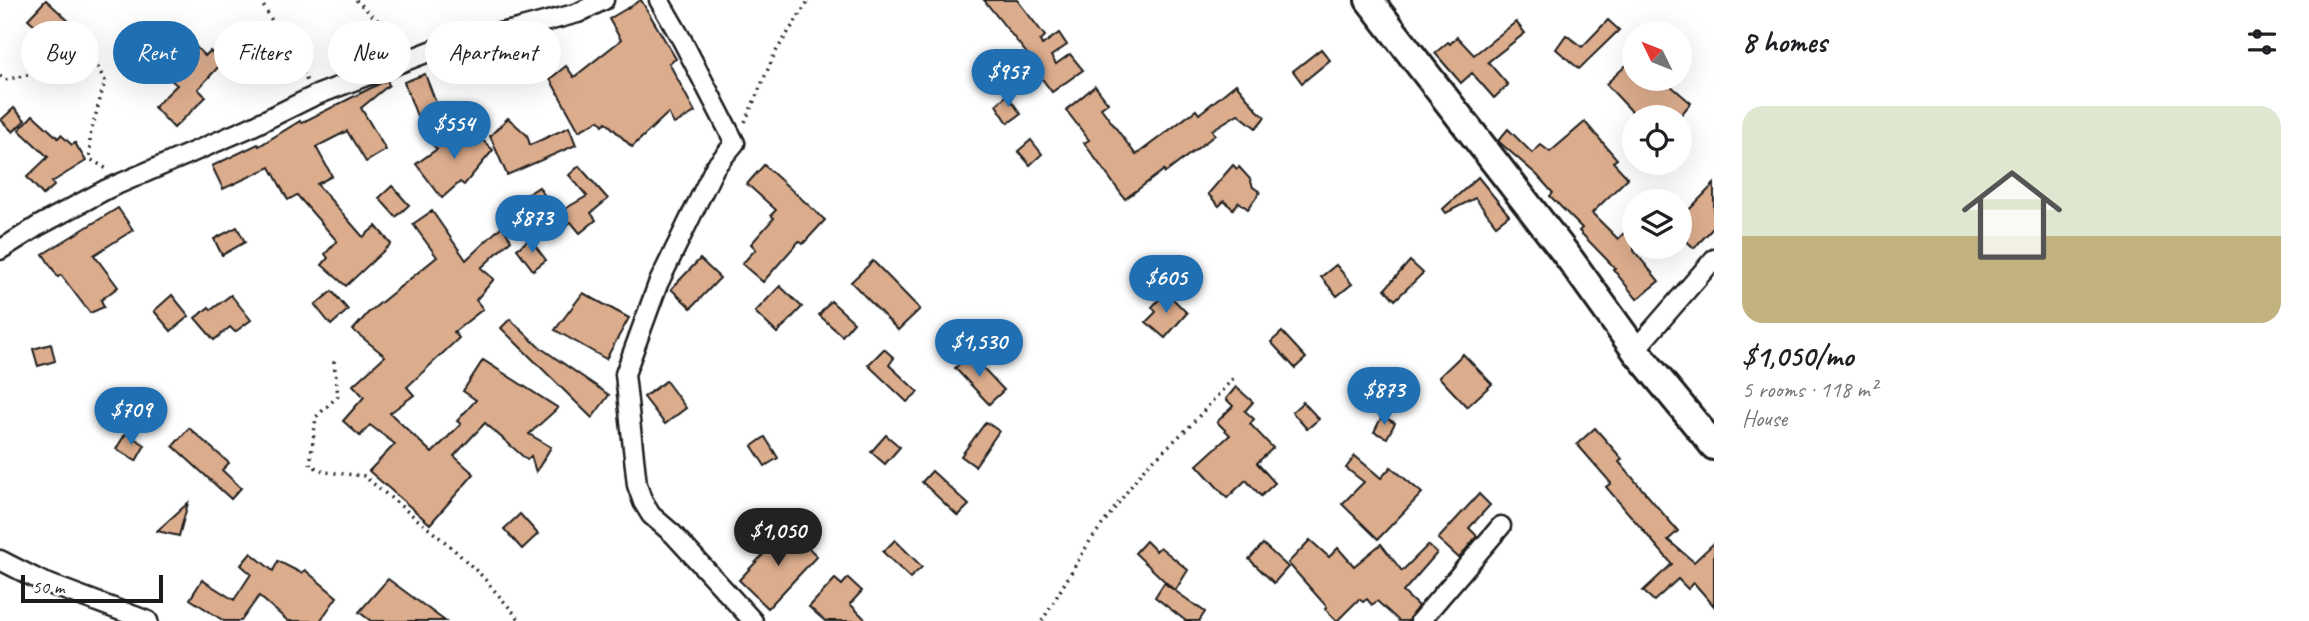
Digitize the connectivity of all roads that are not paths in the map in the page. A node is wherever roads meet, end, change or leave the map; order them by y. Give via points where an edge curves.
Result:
1 (604, 0) edge
2 (659, 0) edge
3 (1369, 0) edge
4 (0, 250) edge
5 (1714, 259) edge
6 (1635, 351) junction
7 (1714, 446) edge
8 (1501, 526) dead end
9 (0, 560) edge
10 (148, 621) edge
11 (752, 621) edge
12 (1420, 621) edge

1 - 4 street via 578,13 457,41 314,96 127,180
2 - 11 street via 735,143 715,167 658,284 625,374 637,485 651,515
3 - 6 main road via 1569,258
5 - 6 street
6 - 7 main road
8 - 12 street
9 - 10 street via 41,581

